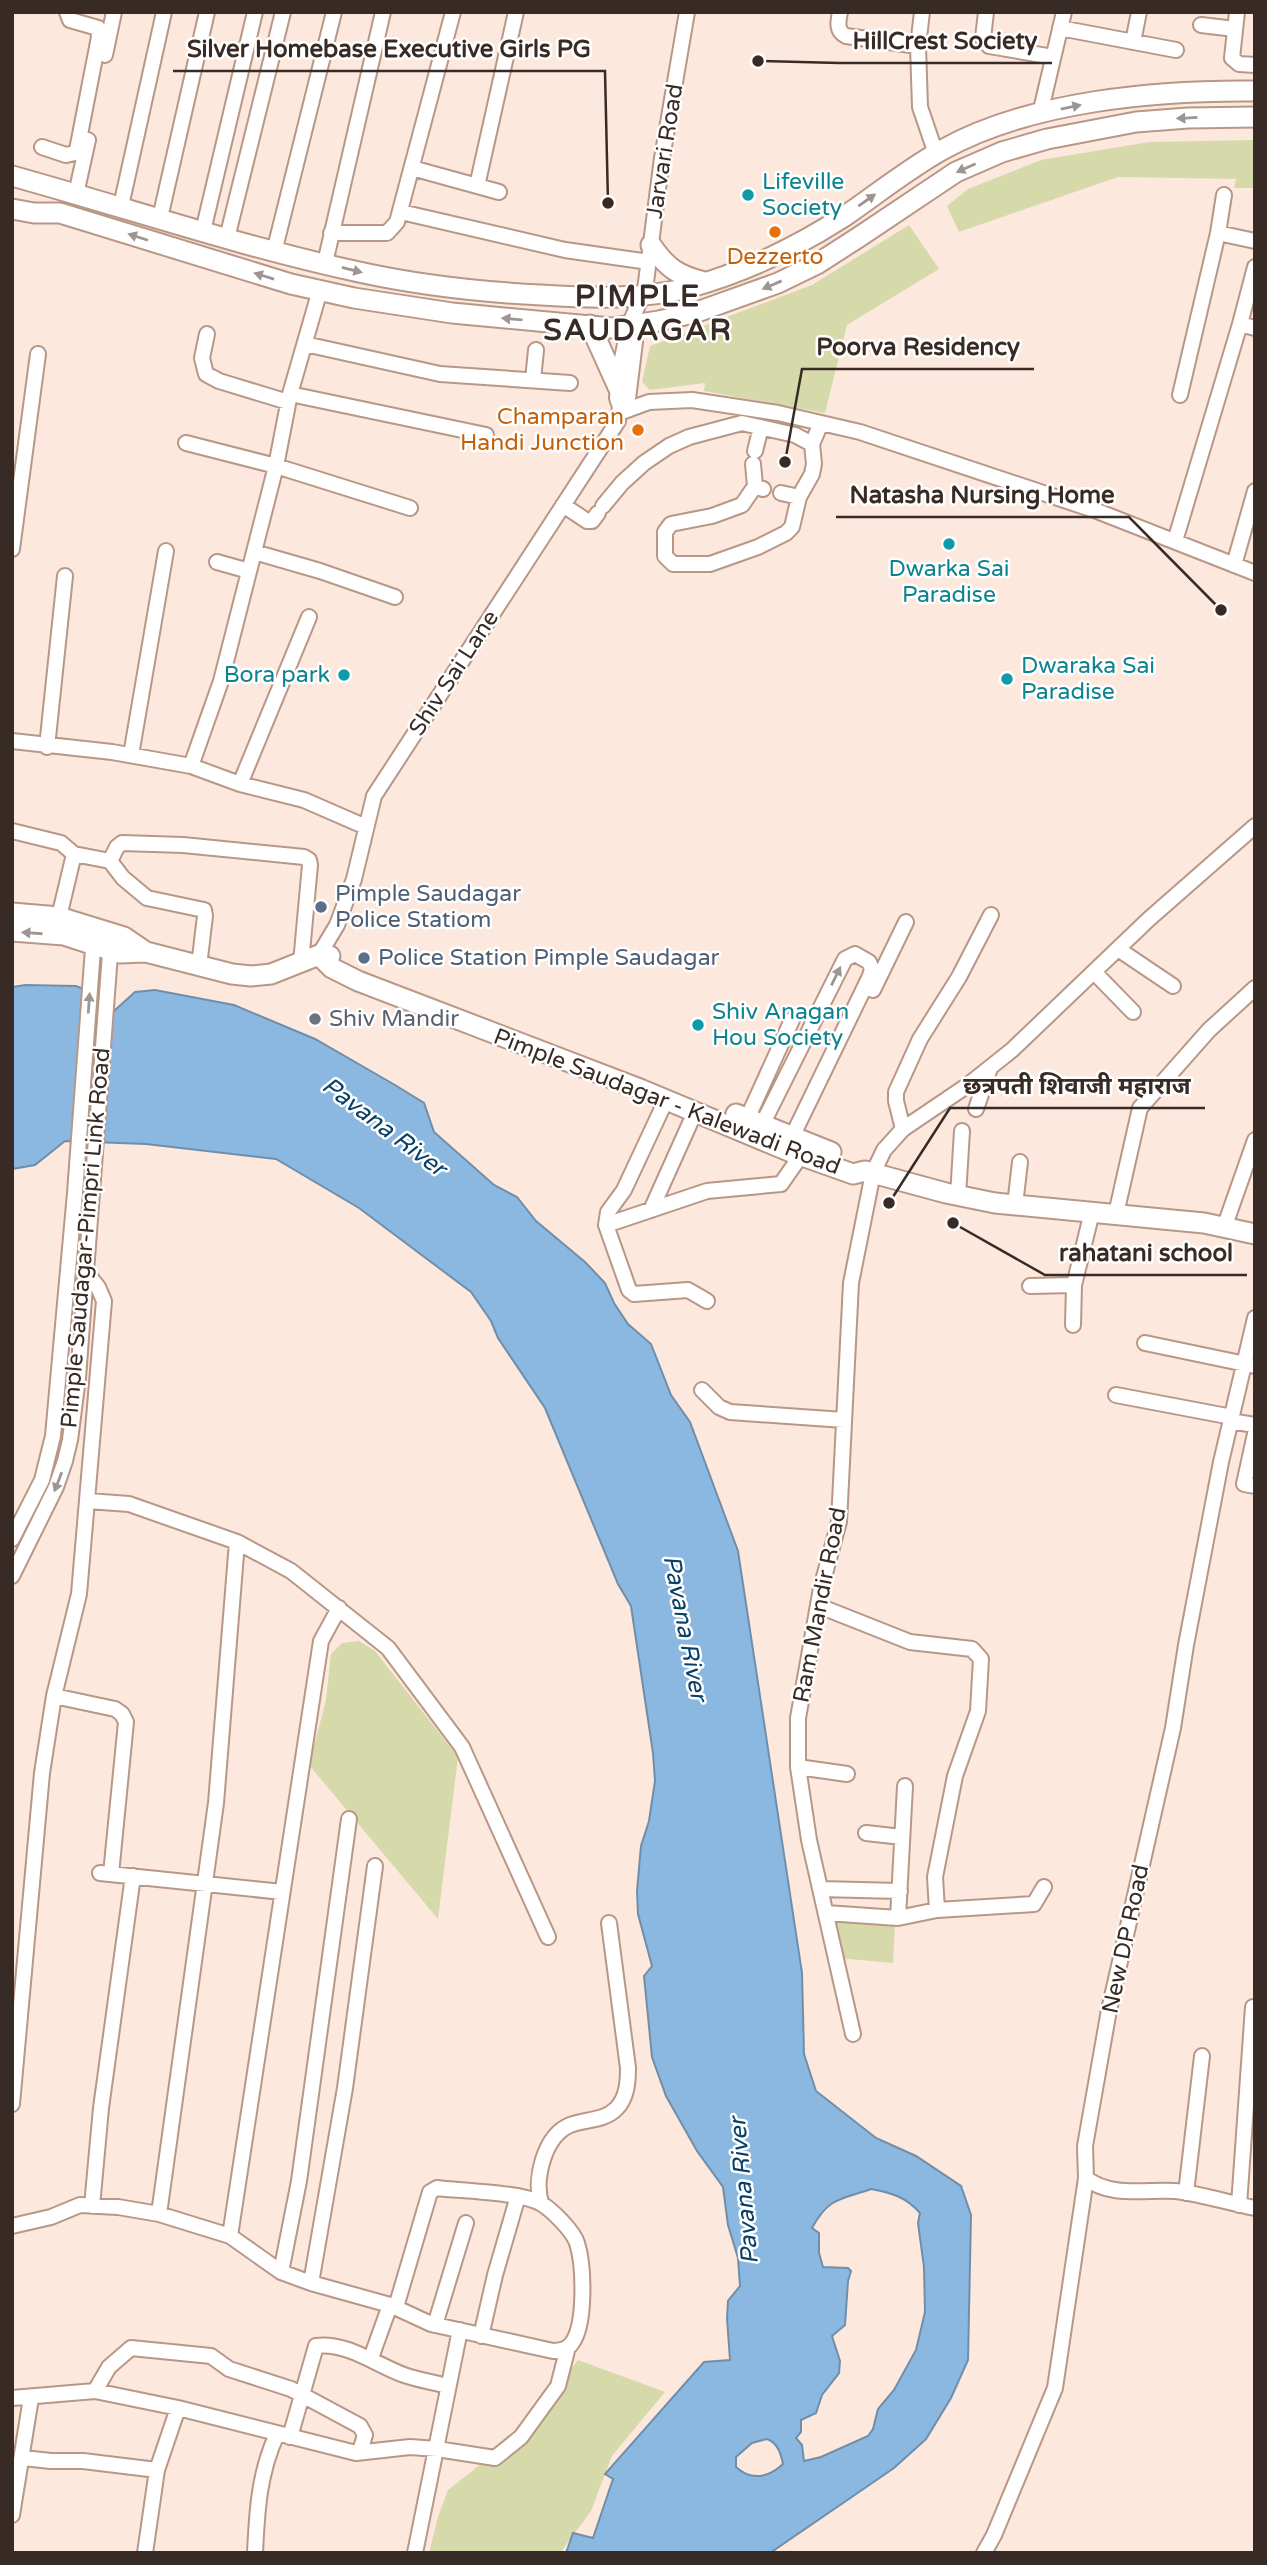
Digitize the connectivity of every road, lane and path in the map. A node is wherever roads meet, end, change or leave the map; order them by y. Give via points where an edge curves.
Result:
1 (67, 12) edge
2 (114, 12) edge
3 (164, 12) edge
4 (207, 12) edge
5 (254, 12) edge
6 (284, 12) edge
7 (334, 12) edge
8 (383, 12) edge
9 (453, 12) edge
10 (516, 12) edge
11 (687, 12) edge
12 (840, 12) edge
13 (922, 12) edge
14 (986, 12) edge
15 (1064, 12) edge
16 (1139, 12) edge
17 (1237, 12) edge
18 (1201, 24) dead end
19 (1060, 28) junction
20 (1235, 29) junction
21 (1133, 42) junction
22 (918, 46) junction
23 (1175, 50) dead end
24 (1053, 57) junction
25 (1255, 65) edge
26 (1255, 91) edge
27 (1040, 114) junction
28 (1255, 117) edge
29 (42, 147) dead end
30 (936, 154) junction
31 (12, 167) edge
32 (412, 169) junction
33 (12, 176) edge
34 (477, 186) junction
35 (71, 192) junction
36 (499, 192) dead end
37 (1224, 195) dead end
38 (12, 200) edge
39 (121, 206) junction
40 (12, 209) edge
41 (401, 212) junction
42 (60, 213) junction
43 (160, 218) junction
44 (202, 231) junction
45 (331, 233) junction
46 (1218, 233) junction
47 (227, 238) junction
48 (1255, 242) edge
49 (274, 252) junction
50 (650, 253) junction
51 (325, 263) junction
52 (1255, 267) edge
53 (704, 282) junction
54 (320, 290) junction
55 (645, 294) junction
56 (1240, 324) junction
57 (590, 325) junction
58 (634, 325) junction
59 (1255, 328) edge
60 (207, 334) dead end
61 (305, 344) junction
62 (536, 350) dead end
63 (38, 354) dead end
64 (533, 380) junction
65 (570, 383) dead end
66 (1180, 395) dead end
67 (289, 398) junction
68 (619, 402) junction
69 (821, 423) junction
70 (761, 426) junction
71 (486, 435) dead end
72 (186, 443) dead end
73 (812, 444) junction
74 (276, 466) junction
75 (1255, 492) edge
76 (782, 493) dead end
77 (799, 498) junction
78 (564, 505) junction
79 (410, 509) dead end
80 (1175, 541) junction
81 (12, 549) edge
82 (166, 551) dead end
83 (254, 552) junction
84 (217, 562) dead end
85 (1234, 565) junction
86 (249, 571) junction
87 (1255, 573) edge
88 (65, 576) dead end
89 (395, 597) dead end
90 (309, 617) dead end
91 (12, 741) edge
92 (47, 747) junction
93 (131, 755) junction
94 (191, 766) junction
95 (240, 784) junction
96 (1255, 825) edge
97 (366, 827) junction
98 (12, 831) edge
99 (74, 855) junction
100 (110, 861) junction
101 (12, 913) edge
102 (991, 915) dead end
103 (59, 917) junction
104 (906, 922) dead end
105 (12, 931) edge
106 (102, 939) junction
107 (1118, 949) junction
108 (310, 959) junction
109 (199, 966) junction
110 (1094, 972) junction
111 (1173, 986) dead end
112 (1255, 988) edge
113 (1133, 1012) dead end
114 (792, 1020) dead end
115 (554, 1050) junction
116 (991, 1067) junction
117 (666, 1100) junction
118 (976, 1110) dead end
119 (695, 1112) junction
120 (755, 1122) junction
121 (903, 1129) junction
122 (962, 1131) dead end
123 (1255, 1140) edge
124 (798, 1146) junction
125 (1020, 1162) dead end
126 (869, 1172) junction
127 (83, 1195) junction
128 (958, 1196) junction
129 (1015, 1205) junction
130 (651, 1210) junction
131 (1092, 1212) junction
132 (1116, 1214) junction
133 (606, 1225) junction
134 (1224, 1228) junction
135 (1255, 1234) edge
136 (86, 1272) junction
137 (1074, 1285) junction
138 (1030, 1286) dead end
139 (707, 1301) dead end
140 (1255, 1318) edge
141 (1073, 1325) dead end
142 (1145, 1343) dead end
143 (1250, 1365) edge
144 (702, 1390) dead end
145 (1116, 1395) dead end
146 (1231, 1419) junction
147 (844, 1420) junction
148 (1255, 1425) edge
149 (53, 1434) junction
150 (1255, 1434) edge
151 (71, 1440) junction
152 (92, 1447) junction
153 (1221, 1462) junction
154 (1247, 1467) junction
155 (1255, 1486) edge
156 (88, 1501) junction
157 (12, 1539) edge
158 (237, 1542) junction
159 (12, 1576) edge
160 (818, 1606) junction
161 (339, 1608) junction
162 (54, 1696) junction
163 (798, 1767) junction
164 (847, 1774) dead end
165 (905, 1786) dead end
166 (349, 1819) dead end
167 (866, 1833) dead end
168 (902, 1837) junction
169 (375, 1866) dead end
170 (132, 1877) junction
171 (204, 1885) junction
172 (1044, 1887) dead end
173 (820, 1889) junction
174 (900, 1891) junction
175 (282, 1892) junction
176 (937, 1910) junction
177 (826, 1913) junction
178 (898, 1918) junction
179 (608, 1923) dead end
180 (548, 1937) dead end
181 (1253, 2007) dead end
182 (16, 2012) edge
183 (853, 2034) dead end
184 (1202, 2056) dead end
185 (12, 2104) edge
186 (1086, 2178) junction
187 (1186, 2193) junction
188 (519, 2196) junction
189 (541, 2203) junction
190 (1238, 2205) junction
191 (92, 2206) junction
192 (1255, 2208) edge
193 (159, 2214) junction
194 (466, 2223) dead end
195 (12, 2226) edge
196 (230, 2236) junction
197 (281, 2272) junction
198 (311, 2283) junction
199 (393, 2306) junction
200 (435, 2325) junction
201 (460, 2330) junction
202 (481, 2336) junction
203 (568, 2347) junction
204 (371, 2358) junction
205 (447, 2386) junction
206 (95, 2391) junction
207 (302, 2394) junction
208 (12, 2398) edge
209 (31, 2398) junction
210 (178, 2408) junction
211 (27, 2417) junction
212 (12, 2423) edge
213 (284, 2436) junction
214 (437, 2449) junction
215 (356, 2454) junction
216 (23, 2458) junction
217 (157, 2470) junction
218 (12, 2515) edge
219 (145, 2553) edge
220 (255, 2553) edge
221 (415, 2553) edge
222 (984, 2553) edge

1 - 29 street via 70,20 98,28 99,37 76,150 71,155
2 - 35 street
3 - 39 street
4 - 43 street
5 - 44 street
6 - 47 street
7 - 49 street
8 - 45 street
9 - 32 street
10 - 34 street
11 - 50 street, Jarvari Road
12 - 22 street via 838,23 846,36
13 - 22 street
14 - 24 street via 983,38 989,46
15 - 19 street
16 - 21 street
17 - 20 street
18 - 20 street
19 - 21 street
19 - 24 street
20 - 25 street via 1232,58 1239,64
21 - 23 street
22 - 30 street via 920,107
24 - 27 street
27 -> 26 main road via 1133,96
27 - 30 main road via 993,128
28 -> 58 main road via 1136,122 1002,152 956,172 817,264 778,283 697,312
53 -> 30 main road via 804,241
31 - 35 main road via 51,178
32 - 34 street
32 - 41 street
33 - 35 main road
34 - 36 street
35 - 39 main road
37 - 46 street
38 - 42 main road
39 - 43 main road
40 - 42 main road
41 - 45 street via 387,233
41 - 50 street via 565,250
54 -> 42 main road
43 - 44 main road
44 - 47 main road
45 - 51 street
46 - 48 street
46 - 66 street
47 - 49 main road
49 - 51 main road
50 - 53 main road via 683,277
50 - 55 street, Jarvari Road
51 -> 55 main road via 456,288 578,297
52 - 56 street
53 - 55 main road
57 -> 54 main road via 452,313
54 - 61 street
55 - 58 street, Jarvari Road
56 - 59 street
56 - 80 street
57 - 58 main road
57 - 68 main road
58 - 68 street, Jarvari Road via 628,399
60 - 67 street via 202,358 206,374
61 - 64 street via 440,374
61 - 67 street
62 - 64 street
63 - 81 street
64 - 65 street
67 - 71 street
67 - 74 street
68 - 69 street via 692,400
68 - 78 street, Shiv Sai Lane via 616,425
69 - 73 street
69 - 80 street via 982,471
70 - 73 street
70 - 77 street via 754,457 759,487 743,505 669,526 664,549 669,561 710,564 772,540 792,527
70 - 78 street via 742,423 669,446 629,477 592,521
72 - 74 street
73 - 77 street via 812,474
74 - 79 street
74 - 83 street
75 - 85 street
76 - 77 street
78 - 97 street, Shiv Sai Lane via 374,796
80 - 85 street
82 - 93 street
83 - 86 street
83 - 89 street
84 - 86 street
85 - 87 street
86 - 94 street via 221,681
88 - 92 street
90 - 95 street
91 - 92 street
92 - 93 street
93 - 94 street
94 - 95 street
95 - 97 street via 304,800
96 - 107 street, Ram Mandir Road
97 - 108 street, Shiv Sai Lane via 337,925
98 - 99 street via 61,843
99 - 100 street
99 - 103 street
100 - 108 street via 122,843 304,857 310,865
100 - 109 street via 147,898 204,910
101 - 103 main road
102 - 121 street via 917,1045 897,1092
103 - 106 main road
104 - 124 street
106 -> 105 main road
106 - 109 main road via 119,953 146,952
106 - 127 street, Pimple Saudagar-Pimpri Link Road via 107,972
127 -> 106 street, Pimple Saudagar-Pimpri Link Road via 91,970
107 - 110 street, Ram Mandir Road
107 - 111 street
108 - 109 main road via 271,974 251,976
108 - 115 main road, Pimple Saudagar - Kalewadi Road via 358,981
110 - 113 street
110 - 116 street, Ram Mandir Road
112 - 132 street via 1209,1030 1140,1108
114 - 120 street
115 - 117 main road, Pimple Saudagar - Kalewadi Road
115 - 120 main road, Pimple Saudagar - Kalewadi Road
116 - 118 street
116 - 121 street, Ram Mandir Road
117 - 119 main road, Pimple Saudagar - Kalewadi Road
117 - 133 street via 624,1190 608,1212
119 - 124 main road, Pimple Saudagar - Kalewadi Road
119 - 130 street
120 - 124 main road, Pimple Saudagar - Kalewadi Road
120 -> 124 street via 845,959 855,954 869,962 870,976
121 - 126 street, Ram Mandir Road
122 - 128 street
123 - 134 street
124 - 126 main road, Pimple Saudagar - Kalewadi Road via 853,1174
124 - 130 street via 781,1184 707,1191
125 - 129 street
126 - 128 main road, Pimple Saudagar - Kalewadi Road
126 - 147 street, Ram Mandir Road via 851,1283
127 - 136 street, Pimple Saudagar-Pimpri Link Road
127 - 149 street, Pimple Saudagar-Pimpri Link Road
128 - 129 main road, Pimple Saudagar - Kalewadi Road
129 - 131 main road, Pimple Saudagar - Kalewadi Road
130 - 133 street
131 - 132 main road, Pimple Saudagar - Kalewadi Road
131 - 137 street
132 - 134 main road, Pimple Saudagar - Kalewadi Road
133 - 139 street via 634,1294 688,1290
134 - 135 main road, Pimple Saudagar - Kalewadi Road
136 - 151 street, Pimple Saudagar-Pimpri Link Road
136 - 152 street via 104,1301
137 - 138 street
137 - 141 street
140 - 143 street, New DP Road
142 - 143 street
143 - 146 street, New DP Road
144 - 147 street via 730,1412
145 - 146 street
146 - 148 street
146 - 153 street, New DP Road
147 - 160 street, Ram Mandir Road via 839,1522
149 - 151 street
149 - 157 street, Pimple Saudagar-Pimpri Link Road via 42,1480
150 - 154 street
151 - 152 street
151 -> 159 street, Pimple Saudagar-Pimpri Link Road via 57,1487
152 - 156 street
153 - 154 street
153 - 186 street, New DP Road via 1173,1728 1108,2017 1085,2146
154 - 155 street via 1244,1484
156 - 158 street via 129,1504
156 - 162 street via 79,1594
158 - 161 street via 291,1571
158 - 171 street via 216,1803
160 - 163 street, Ram Mandir Road via 798,1718
160 - 176 street via 910,1642 972,1648 981,1659 978,1711 955,1776 935,1877
161 - 175 street via 321,1641
161 - 180 street via 388,1647 462,1747
162 - 170 street via 115,1709 126,1722 106,1873
162 - 182 street
163 - 164 street
163 - 173 street, Ram Mandir Road
165 - 168 street
166 - 197 street via 299,2181
167 - 168 street
168 - 174 street
169 - 198 street via 345,2088
170 - 171 street
170 - 191 street
171 - 175 street
171 - 193 street
172 - 176 street via 1034,1904
173 - 174 street
173 - 177 street, Ram Mandir Road
174 - 178 street
175 - 196 street
176 - 178 street
177 - 178 street
177 - 183 street, Ram Mandir Road
179 - 189 street via 628,2068 626,2089 611,2114 572,2124 553,2140 542,2166
181 - 190 street
182 - 185 street
184 - 187 street
186 - 187 street via 1096,2186 1124,2191
186 - 222 street, New DP Road via 1055,2388
187 - 190 street
188 - 189 street
188 - 199 street via 432,2190
188 - 202 street
189 - 203 street via 569,2228 577,2242 582,2305 577,2334
190 - 192 street
191 - 193 street
191 - 195 street via 80,2205
193 - 196 street
194 - 200 street
196 - 197 street
197 - 198 street
198 - 199 street
199 - 200 street
199 - 204 street
200 - 201 street
201 - 202 street
201 - 205 street
202 - 203 street via 553,2351
203 - 214 street via 558,2386 521,2437 495,2458
204 - 205 street via 403,2375
204 - 207 street via 316,2346
205 - 214 street
206 - 207 street via 110,2367 131,2348 211,2356 229,2369
206 - 209 street
206 - 210 street
207 - 213 street
207 - 215 street via 364,2429
208 - 209 street
209 - 211 street
210 - 213 street
210 - 217 street
211 - 212 street
211 - 216 street
213 - 215 street
213 - 220 street via 262,2472
214 - 215 street
214 - 221 street
216 - 217 street
216 - 218 street
217 - 219 street

